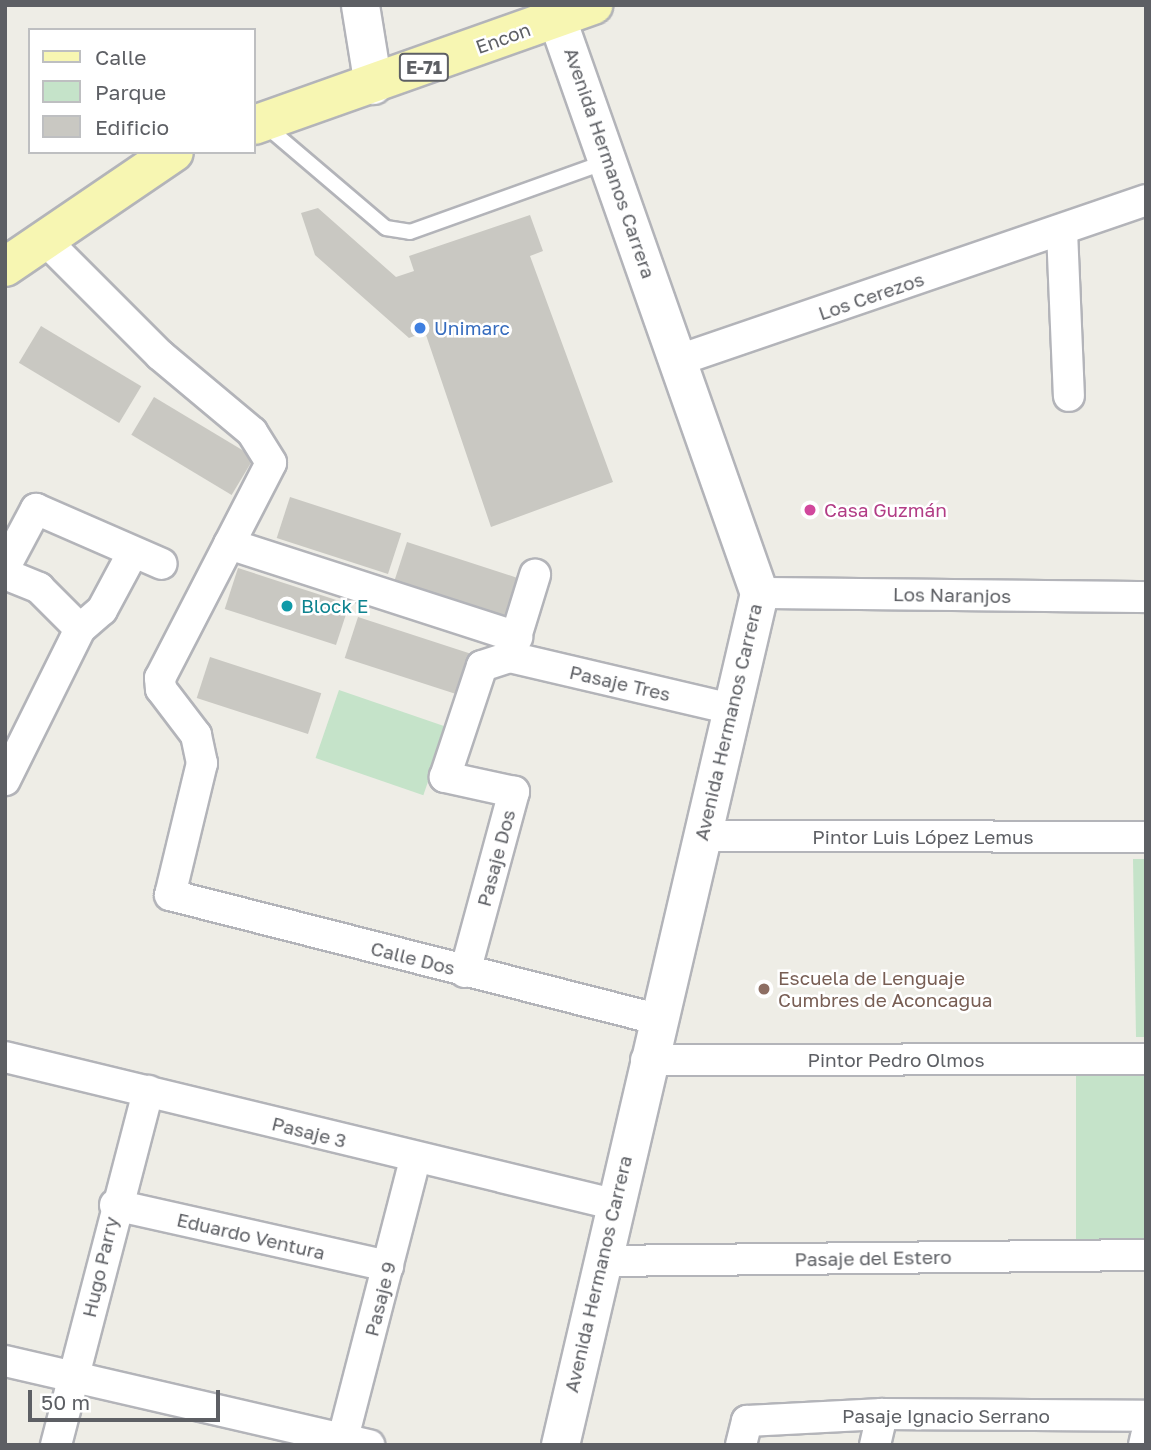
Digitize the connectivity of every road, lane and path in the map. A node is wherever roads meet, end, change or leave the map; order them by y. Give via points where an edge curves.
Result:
1 (360, 5) edge
2 (568, 9) edge
3 (373, 85) junction
4 (258, 124) edge
5 (171, 154) edge
6 (610, 161) junction
7 (1146, 200) edge
8 (1062, 231) junction
9 (45, 240) junction
10 (8, 258) edge
11 (680, 360) junction
12 (1069, 396) dead end
13 (229, 544) junction
14 (132, 554) junction
15 (162, 564) dead end
16 (5, 566) edge
17 (5, 574) edge
18 (535, 575) dead end
19 (759, 593) junction
20 (1146, 597) edge
21 (80, 629) junction
22 (514, 647) junction
23 (731, 709) junction
24 (5, 780) edge
25 (701, 836) junction
26 (1146, 837) edge
27 (465, 972) junction
28 (657, 1019) junction
29 (5, 1056) edge
30 (1146, 1059) edge
31 (646, 1060) junction
32 (148, 1091) junction
33 (415, 1159) junction
34 (613, 1204) junction
35 (115, 1205) junction
36 (1146, 1255) edge
37 (601, 1261) junction
38 (388, 1266) junction
39 (5, 1361) edge
40 (74, 1375) junction
41 (882, 1414) junction
42 (1146, 1416) edge
43 (744, 1433) edge
44 (270, 1434) edge
45 (1146, 1436) edge
46 (356, 1442) edge
47 (56, 1445) edge
48 (560, 1445) edge
49 (875, 1445) edge
50 (1144, 1445) edge

1 - 3 street
2 - 3 main road, Encon / E-71
2 - 6 street, Avenida Hermanos Carrera
3 - 4 main road, Encon / E-71
4 - 6 lane via 386,228 410,232
5 - 9 main road
6 - 11 street, Avenida Hermanos Carrera
7 - 8 street, Los Cerezos
8 - 11 street, Los Cerezos
8 - 12 street
9 - 10 main road
9 - 13 street via 266,448 271,463
11 - 19 street, Avenida Hermanos Carrera
13 - 22 street, Pasaje Tres
13 - 27 street, Calle Dos via 163,670 161,689 196,734 202,763 170,895
14 - 15 street
14 - 16 street via 36,509
14 - 21 street via 102,610
17 - 21 street via 39,588
18 - 22 street
19 - 20 street, Los Naranjos
19 - 23 street, Avenida Hermanos Carrera
21 - 24 street
22 - 23 street, Pasaje Tres
22 - 27 street, Pasaje Dos via 482,666 445,777 514,792
23 - 25 street, Avenida Hermanos Carrera
25 - 26 street, Pintor Luis López Lemus
25 - 28 street, Avenida Hermanos Carrera
27 - 28 street, Calle Dos
28 - 31 street, Avenida Hermanos Carrera
29 - 32 street, Pasaje 3
30 - 31 street, Pintor Pedro Olmos
31 - 34 street, Avenida Hermanos Carrera
32 - 33 street, Pasaje 3
32 - 35 street, Hugo Parry
33 - 34 street, Pasaje 3
33 - 38 street, Pasaje 9
34 - 37 street, Avenida Hermanos Carrera
35 - 38 street, Eduardo Ventura
35 - 40 street, Hugo Parry
36 - 37 street, Pasaje del Estero
37 - 48 street, Avenida Hermanos Carrera
38 - 46 street, Pasaje 9
39 - 40 street
40 - 44 street
40 - 47 street, Hugo Parry
41 - 42 street, Pasaje Ignacio Serrano
41 - 43 street, Pasaje Ignacio Serrano
41 - 49 street
44 - 46 street
45 - 50 street

